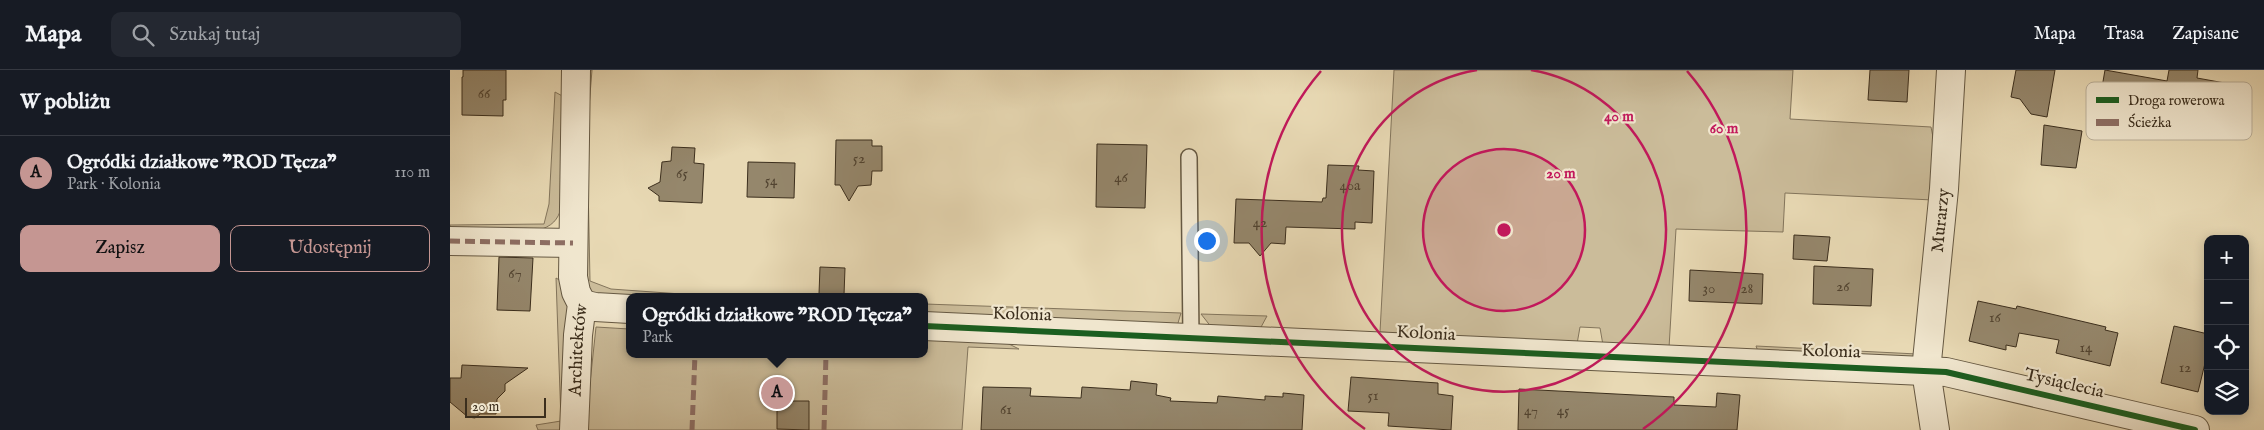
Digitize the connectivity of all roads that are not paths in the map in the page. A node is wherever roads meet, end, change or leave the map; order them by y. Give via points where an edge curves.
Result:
1 (576, 70) edge
2 (1951, 70) edge
3 (1188, 157) dead end
4 (450, 241) edge
5 (573, 243) junction
6 (582, 304) junction
7 (626, 309) edge
8 (928, 326) edge
9 (1191, 338) junction
10 (1926, 371) junction
11 (574, 430) edge
12 (1935, 430) edge
13 (2195, 430) edge

1 - 5 street, Architektów
2 - 10 street, Murarzy via 1944,189
3 - 9 lane
4 - 5 street
5 - 6 street, Architektów via 573,277
6 - 7 street
6 - 11 street, Architektów
8 - 9 street, Kolonia
9 - 10 street, Kolonia
10 - 12 street
10 - 13 street, Tysiąclecia via 1946,372

